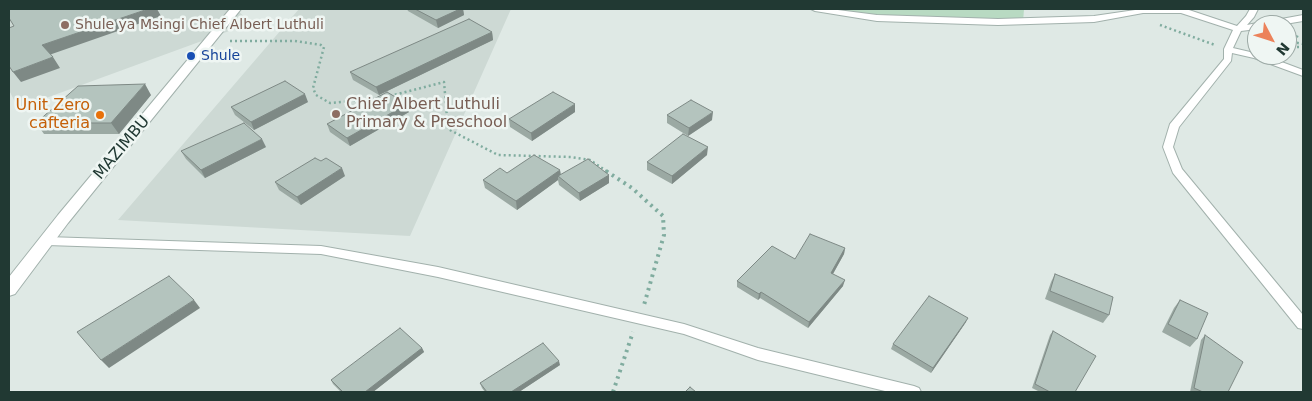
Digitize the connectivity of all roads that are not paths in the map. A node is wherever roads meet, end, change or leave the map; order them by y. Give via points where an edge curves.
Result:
1 (236, 9) edge
2 (815, 9) edge
3 (1181, 9) edge
4 (1254, 9) edge
5 (1247, 28) edge
6 (1238, 29) junction
7 (1228, 49) junction
8 (1303, 73) edge
9 (46, 240) junction
10 (9, 289) edge
11 (1303, 324) edge
12 (914, 392) edge

1 - 9 street, MAZIMBU
2 - 3 lane via 878,18 998,22 1094,19
3 - 6 lane
4 - 6 lane
5 - 6 lane
6 - 7 lane
7 - 8 lane
7 - 11 lane via 1228,59 1174,126 1169,139 1169,155 1177,170
9 - 10 street, MAZIMBU
9 - 12 lane via 321,250 438,272 684,330 758,354

